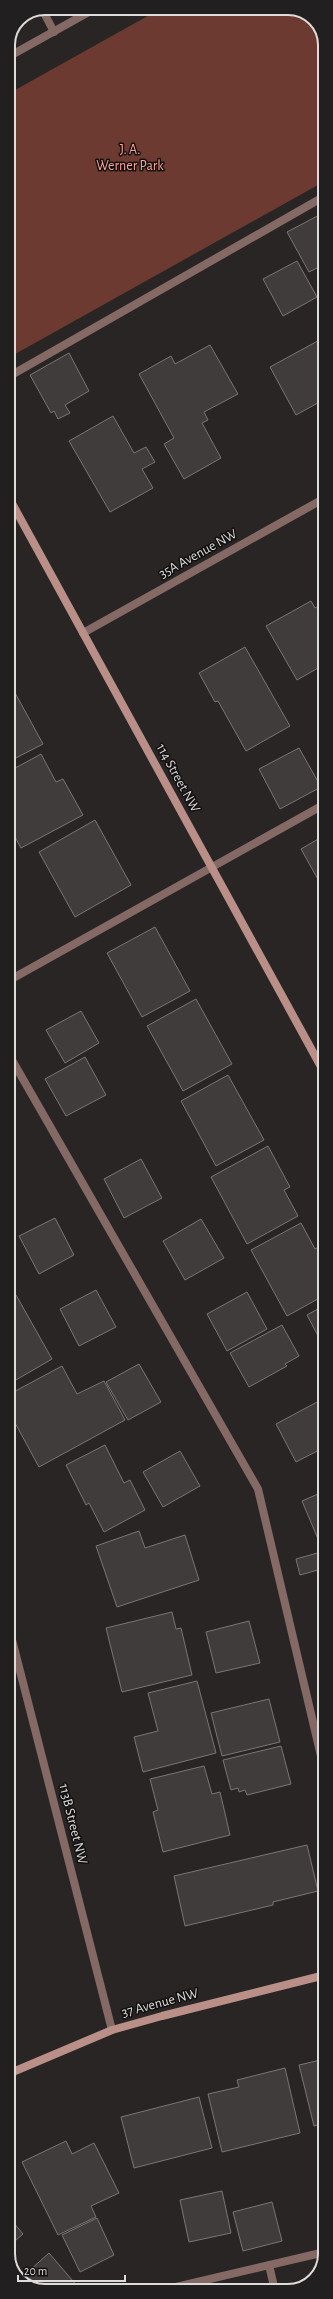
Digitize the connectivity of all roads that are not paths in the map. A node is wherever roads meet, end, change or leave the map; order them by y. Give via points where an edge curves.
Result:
1 (45, 15) edge
2 (84, 15) edge
3 (54, 32) junction
4 (15, 53) edge
5 (318, 200) edge
6 (15, 373) edge
7 (318, 502) edge
8 (15, 509) edge
9 (83, 633) junction
10 (318, 808) edge
11 (212, 867) junction
12 (15, 977) edge
13 (318, 1061) edge
14 (15, 1066) edge
15 (15, 1651) edge
16 (318, 1743) edge
17 (318, 1977) edge
18 (112, 2030) junction
19 (15, 2071) edge
20 (318, 2254) edge
21 (269, 2265) junction
22 (189, 2284) edge
23 (273, 2284) edge

1 - 3 street
2 - 3 street
3 - 4 street
5 - 6 street
7 - 9 street, 35A Avenue NW
8 - 9 street, 114 Street NW
9 - 11 street, 114 Street NW
10 - 11 street
11 - 12 street
11 - 13 street, 114 Street NW
14 - 16 street via 258,1489
15 - 18 street, 113B Street NW
17 - 18 street, 37 Avenue NW
18 - 19 street, 37 Avenue NW
20 - 21 street
21 - 22 street
21 - 23 street

